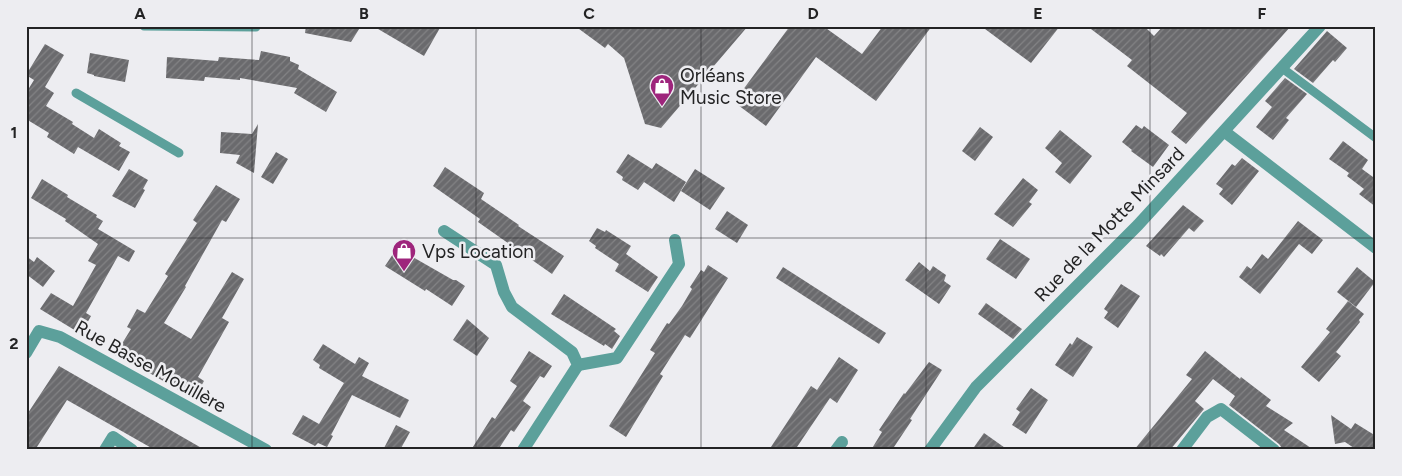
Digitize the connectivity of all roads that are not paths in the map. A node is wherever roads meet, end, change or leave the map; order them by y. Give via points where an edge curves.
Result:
1 (144, 26) edge
2 (1320, 26) edge
3 (256, 28) edge
4 (1282, 68) junction
5 (76, 93) dead end
6 (1225, 132) junction
7 (1376, 138) edge
8 (179, 153) dead end
9 (444, 231) dead end
10 (675, 240) dead end
11 (1376, 248) edge
12 (26, 353) edge
13 (578, 365) junction
14 (105, 450) edge
15 (132, 450) edge
16 (266, 450) edge
17 (523, 450) edge
18 (930, 450) edge
19 (1182, 450) edge
20 (1274, 450) edge

1 - 3 lane
2 - 4 street, Rue de la Motte Minsard
4 - 6 street, Rue de la Motte Minsard
4 - 7 lane
5 - 8 lane
6 - 11 street
6 - 18 street, Rue de la Motte Minsard via 1138,225 976,387
9 - 13 street via 496,265 512,307 572,352
10 - 13 street via 679,264 617,358
12 - 16 street, Rue Basse Mouillère via 39,332 60,337
13 - 17 street
14 - 15 street via 113,437
19 - 20 street via 1207,417 1221,409

